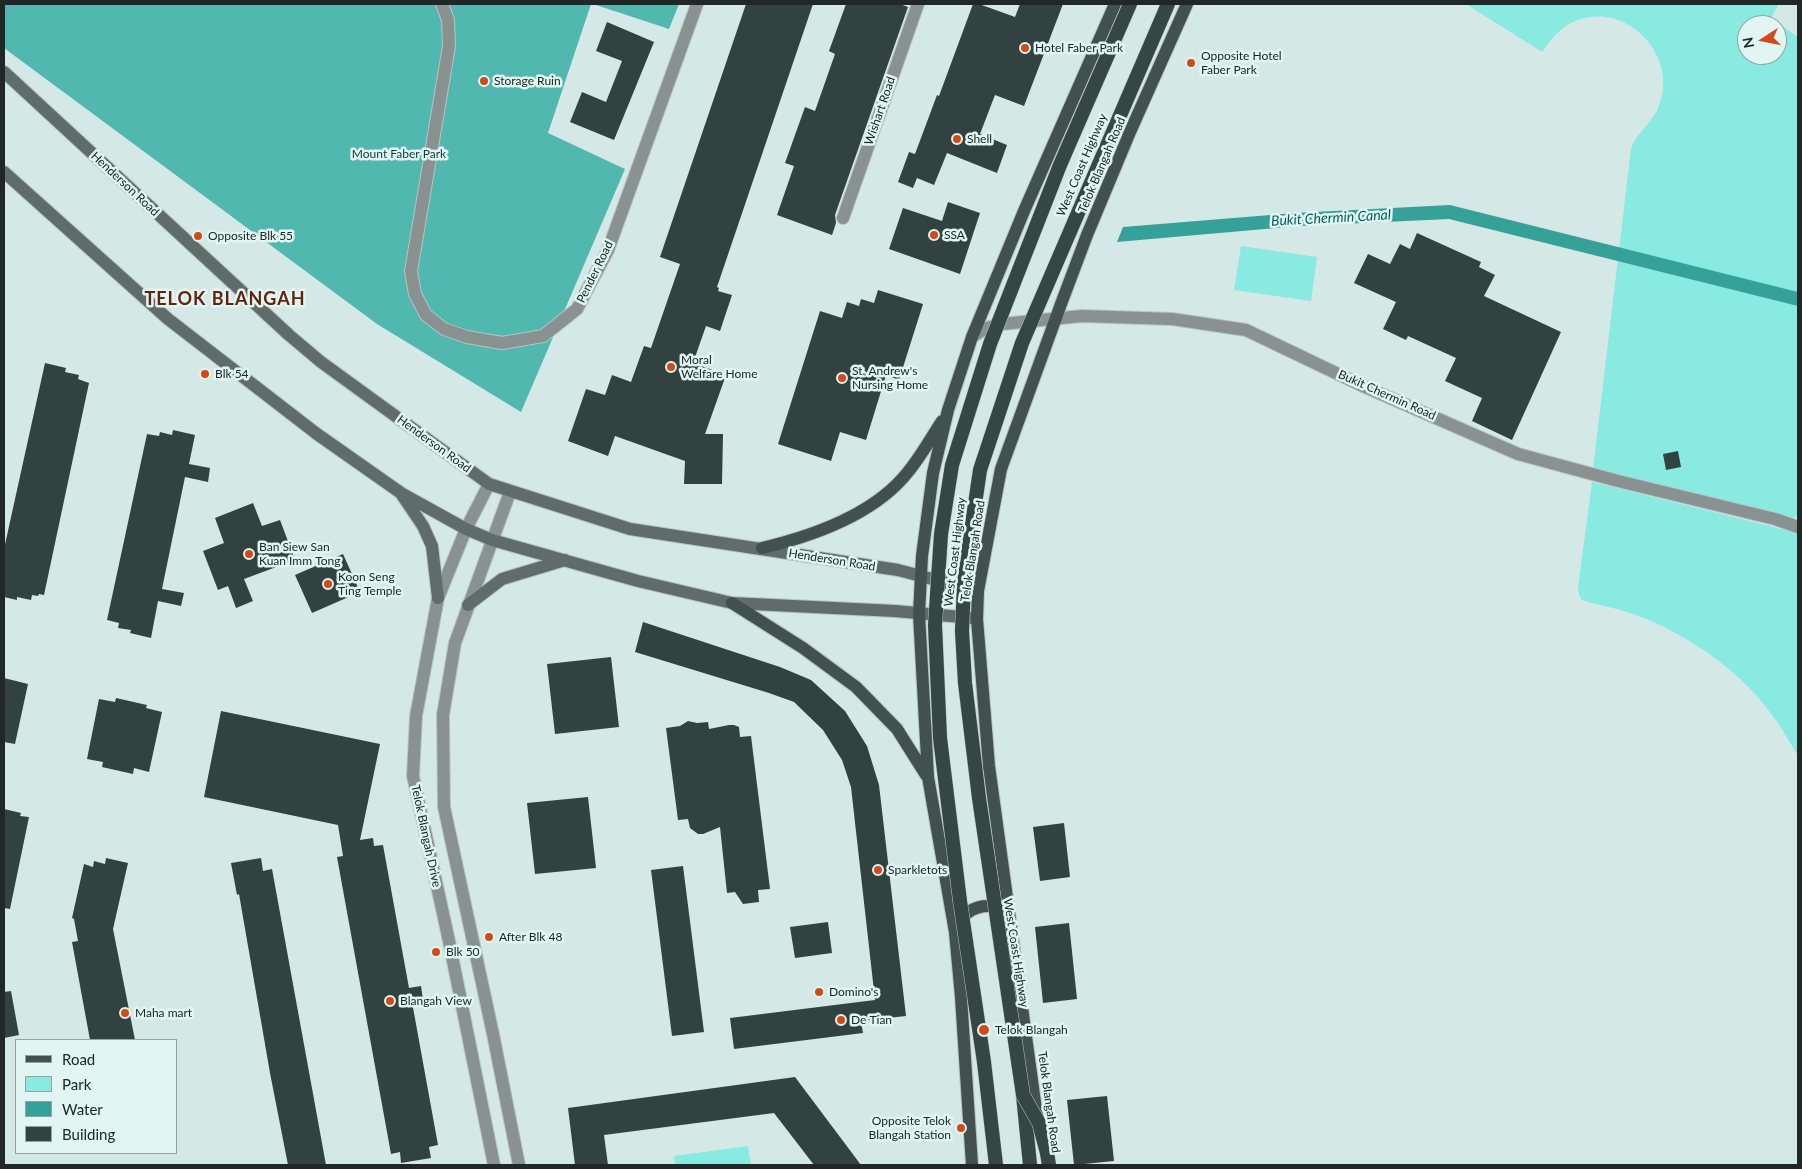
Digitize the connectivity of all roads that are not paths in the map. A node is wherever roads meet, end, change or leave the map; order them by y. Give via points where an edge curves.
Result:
1 (442, 4) edge
2 (697, 4) edge
3 (918, 4) edge
4 (1115, 4) edge
5 (1130, 4) edge
6 (1168, 4) edge
7 (1187, 4) edge
8 (4, 72) edge
9 (4, 172) edge
10 (843, 218) dead end
11 (1056, 318) junction
12 (972, 338) junction
13 (948, 410) junction
14 (489, 484) junction
15 (510, 492) junction
16 (401, 493) junction
17 (1798, 526) edge
18 (466, 529) junction
19 (492, 540) junction
20 (762, 548) junction
21 (565, 560) junction
22 (920, 576) junction
23 (978, 591) junction
24 (438, 598) junction
25 (732, 604) junction
26 (468, 605) junction
27 (919, 614) junction
28 (977, 619) junction
29 (928, 777) junction
30 (1008, 911) junction
31 (955, 932) junction
32 (1023, 1095) junction
33 (494, 1165) edge
34 (519, 1165) edge
35 (972, 1165) edge
36 (996, 1165) edge
37 (1030, 1165) edge
38 (1044, 1165) edge
39 (1048, 1165) edge

1 - 2 street, Pender Road via 448,20 449,46 410,271 415,294 426,315 444,329 502,343 543,336 577,309 608,250
3 - 10 street, Wishart Road
4 - 12 main road
5 - 36 highway, West Coast Highway, bridge via 1060,165 990,344 952,465 941,534 935,625 940,738
6 - 32 highway, West Coast Highway, bridge via 1022,342 980,470 970,538 962,631 964,683
7 - 11 main road, Telok Blangah Road via 1130,132
8 - 14 main road, Henderson Road via 302,346
9 - 16 main road via 168,320 317,434
11 - 12 street, Bukit Chermin Road via 1002,324 986,328
11 - 17 street, Bukit Chermin Road via 1172,319 1246,330 1518,454
11 - 23 main road, Telok Blangah Road via 1001,469
12 - 13 main road
13 - 20 main road via 907,473 870,505 843,522 812,535
13 - 22 main road via 933,473
14 - 15 main road, Henderson Road
14 - 18 street, Telok Blangah Drive
15 - 19 street, Telok Blangah Drive
15 - 20 main road, Henderson Road via 630,529
16 - 18 main road
16 - 24 main road via 432,546
18 - 19 main road
18 - 24 street, Telok Blangah Drive
19 - 21 main road
19 - 26 street, Telok Blangah Drive
20 - 22 main road, Henderson Road
21 - 25 main road
21 - 26 main road via 502,579
22 - 23 main road, Henderson Road
22 - 27 main road
23 - 28 main road, Telok Blangah Road
24 - 33 street, Telok Blangah Drive via 416,716 413,776
25 - 27 main road
25 - 29 main road via 803,648 856,687 897,729
26 - 34 street, Telok Blangah Drive via 455,643 443,715 444,807
27 - 28 main road
27 - 29 main road
28 - 30 main road, Telok Blangah Road via 989,766
29 - 31 main road
30 - 31 main road via 992,905 976,907 962,917
30 - 38 main road, Telok Blangah Road
31 - 35 main road
32 - 37 highway, West Coast Highway
32 - 39 highway, bridge via 1038,1123

